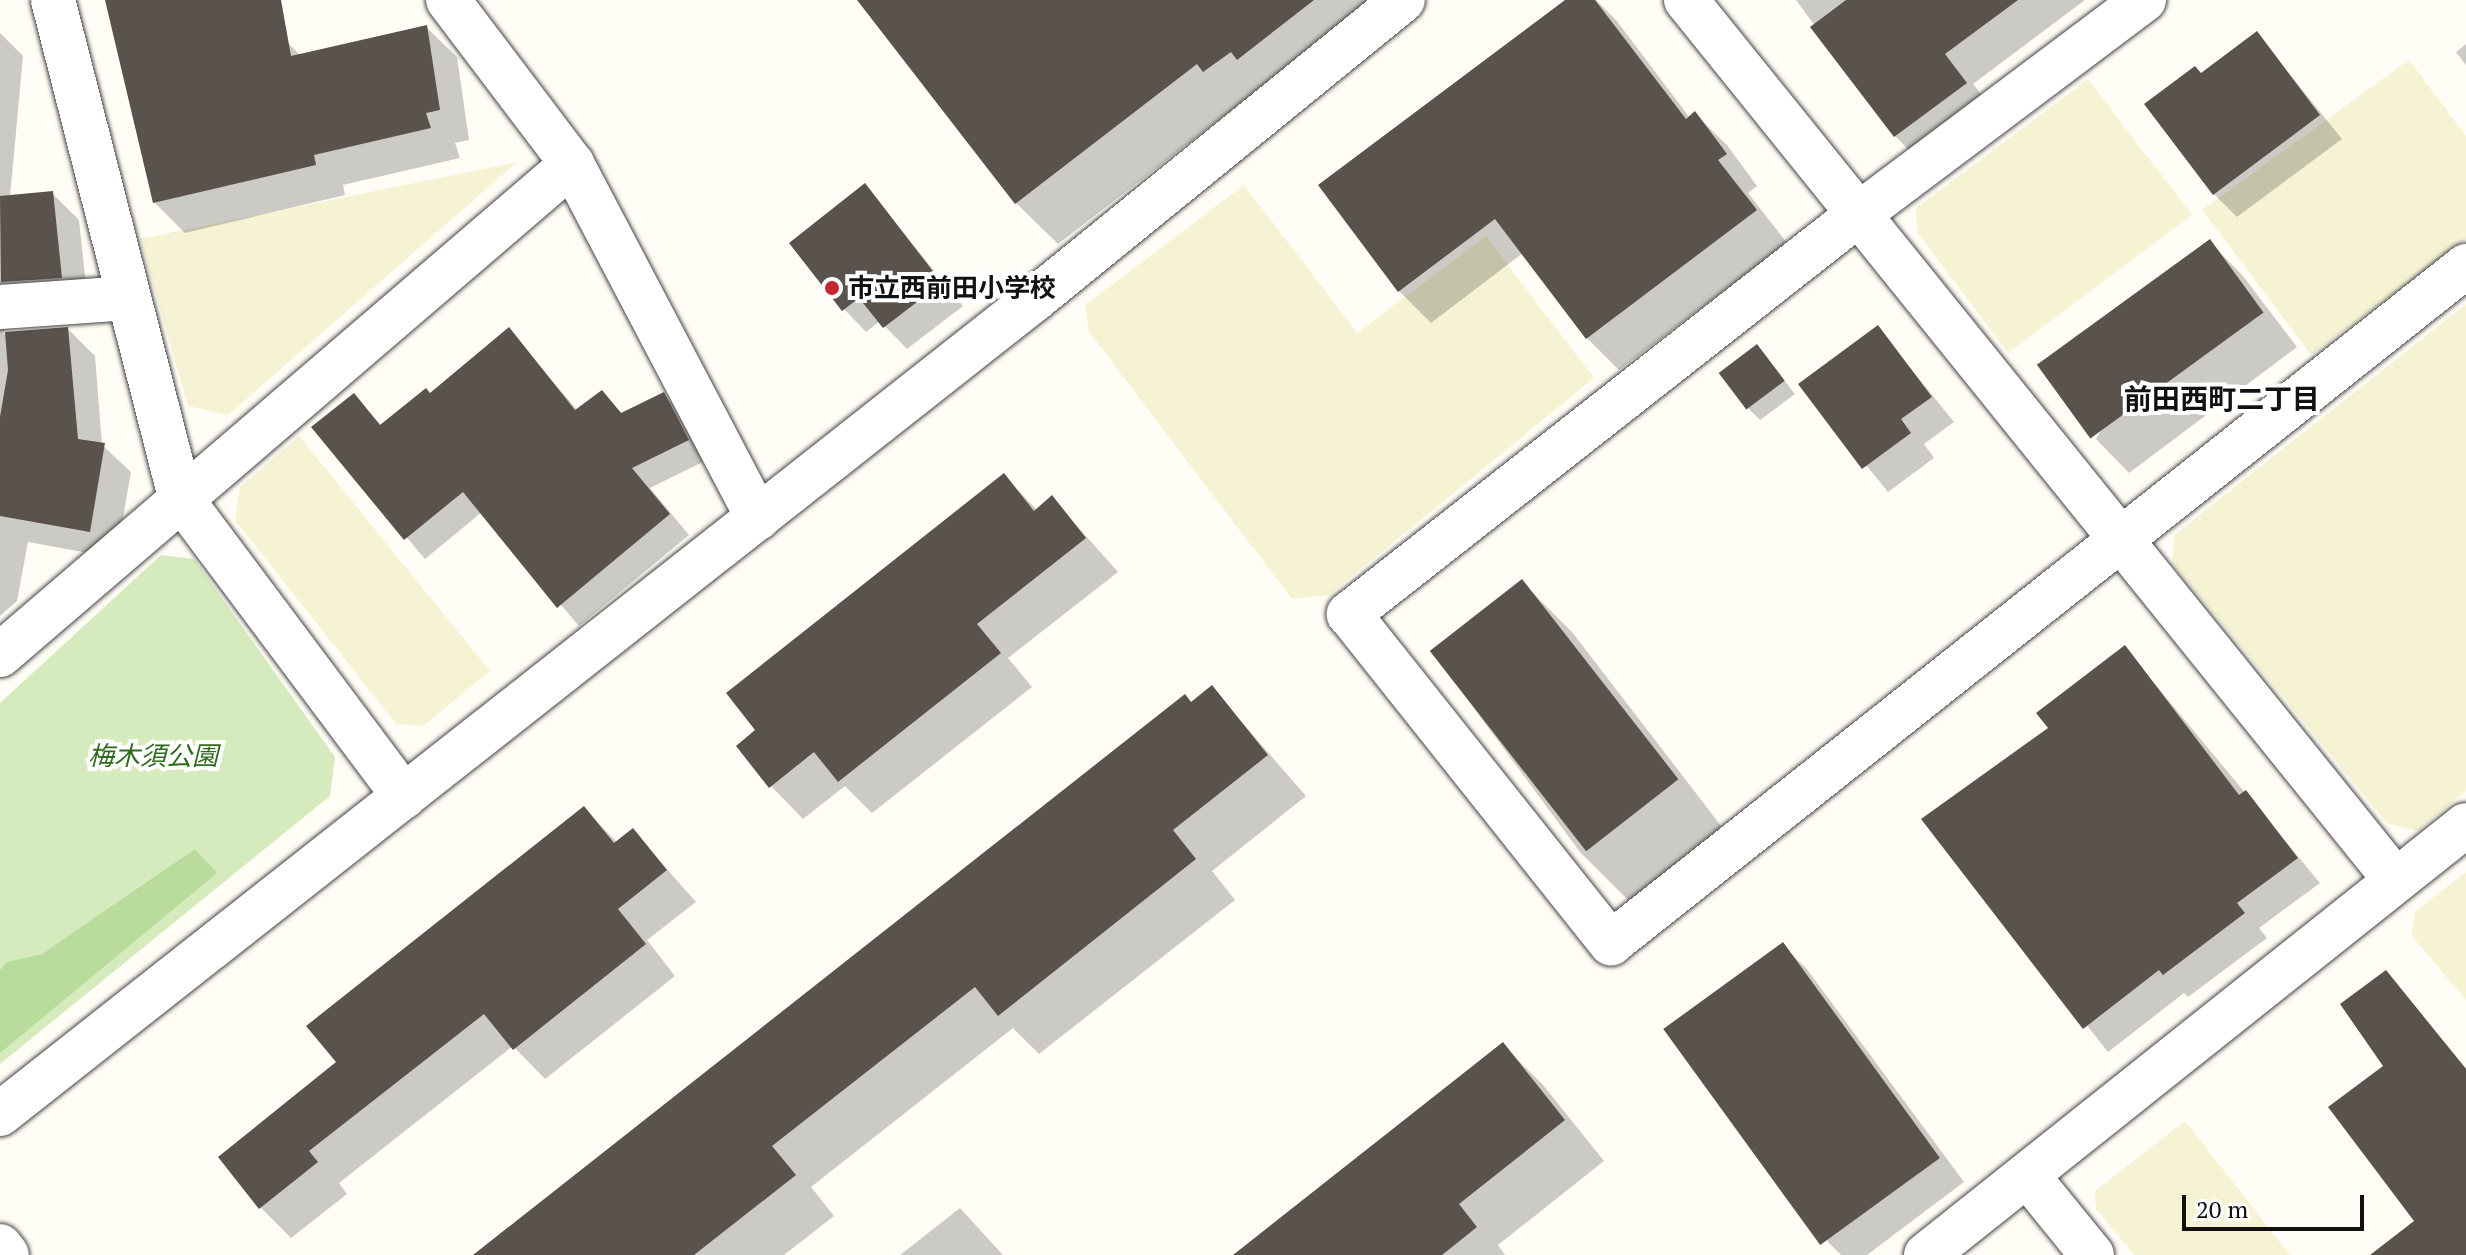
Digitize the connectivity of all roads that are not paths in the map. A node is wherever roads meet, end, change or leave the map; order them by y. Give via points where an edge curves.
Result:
1 (53, 0) edge
2 (448, 0) edge
3 (1403, 0) edge
4 (1686, 0) edge
5 (2144, 0) edge
6 (572, 164) junction
7 (1860, 213) junction
8 (2466, 266) edge
9 (129, 298) junction
10 (0, 307) edge
11 (180, 497) junction
12 (758, 518) junction
13 (2119, 540) junction
14 (0, 655) edge
15 (404, 796) junction
16 (2466, 825) edge
17 (2396, 881) junction
18 (0, 1114) edge
19 (2027, 1175) junction
20 (0, 1246) edge
21 (7, 1255) edge
22 (1926, 1255) edge
23 (2092, 1255) edge

1 - 9 street
2 - 6 street
3 - 12 street
4 - 7 street
5 - 7 street
6 - 11 street
6 - 12 street
7 - 13 street
7 - 13 street via 1349,614 1611,943
8 - 13 street
9 - 10 street
9 - 11 street
11 - 14 street
11 - 15 street
12 - 15 street
13 - 17 street
15 - 18 street
16 - 17 street
17 - 19 street
19 - 22 street
19 - 23 street
20 - 21 street

